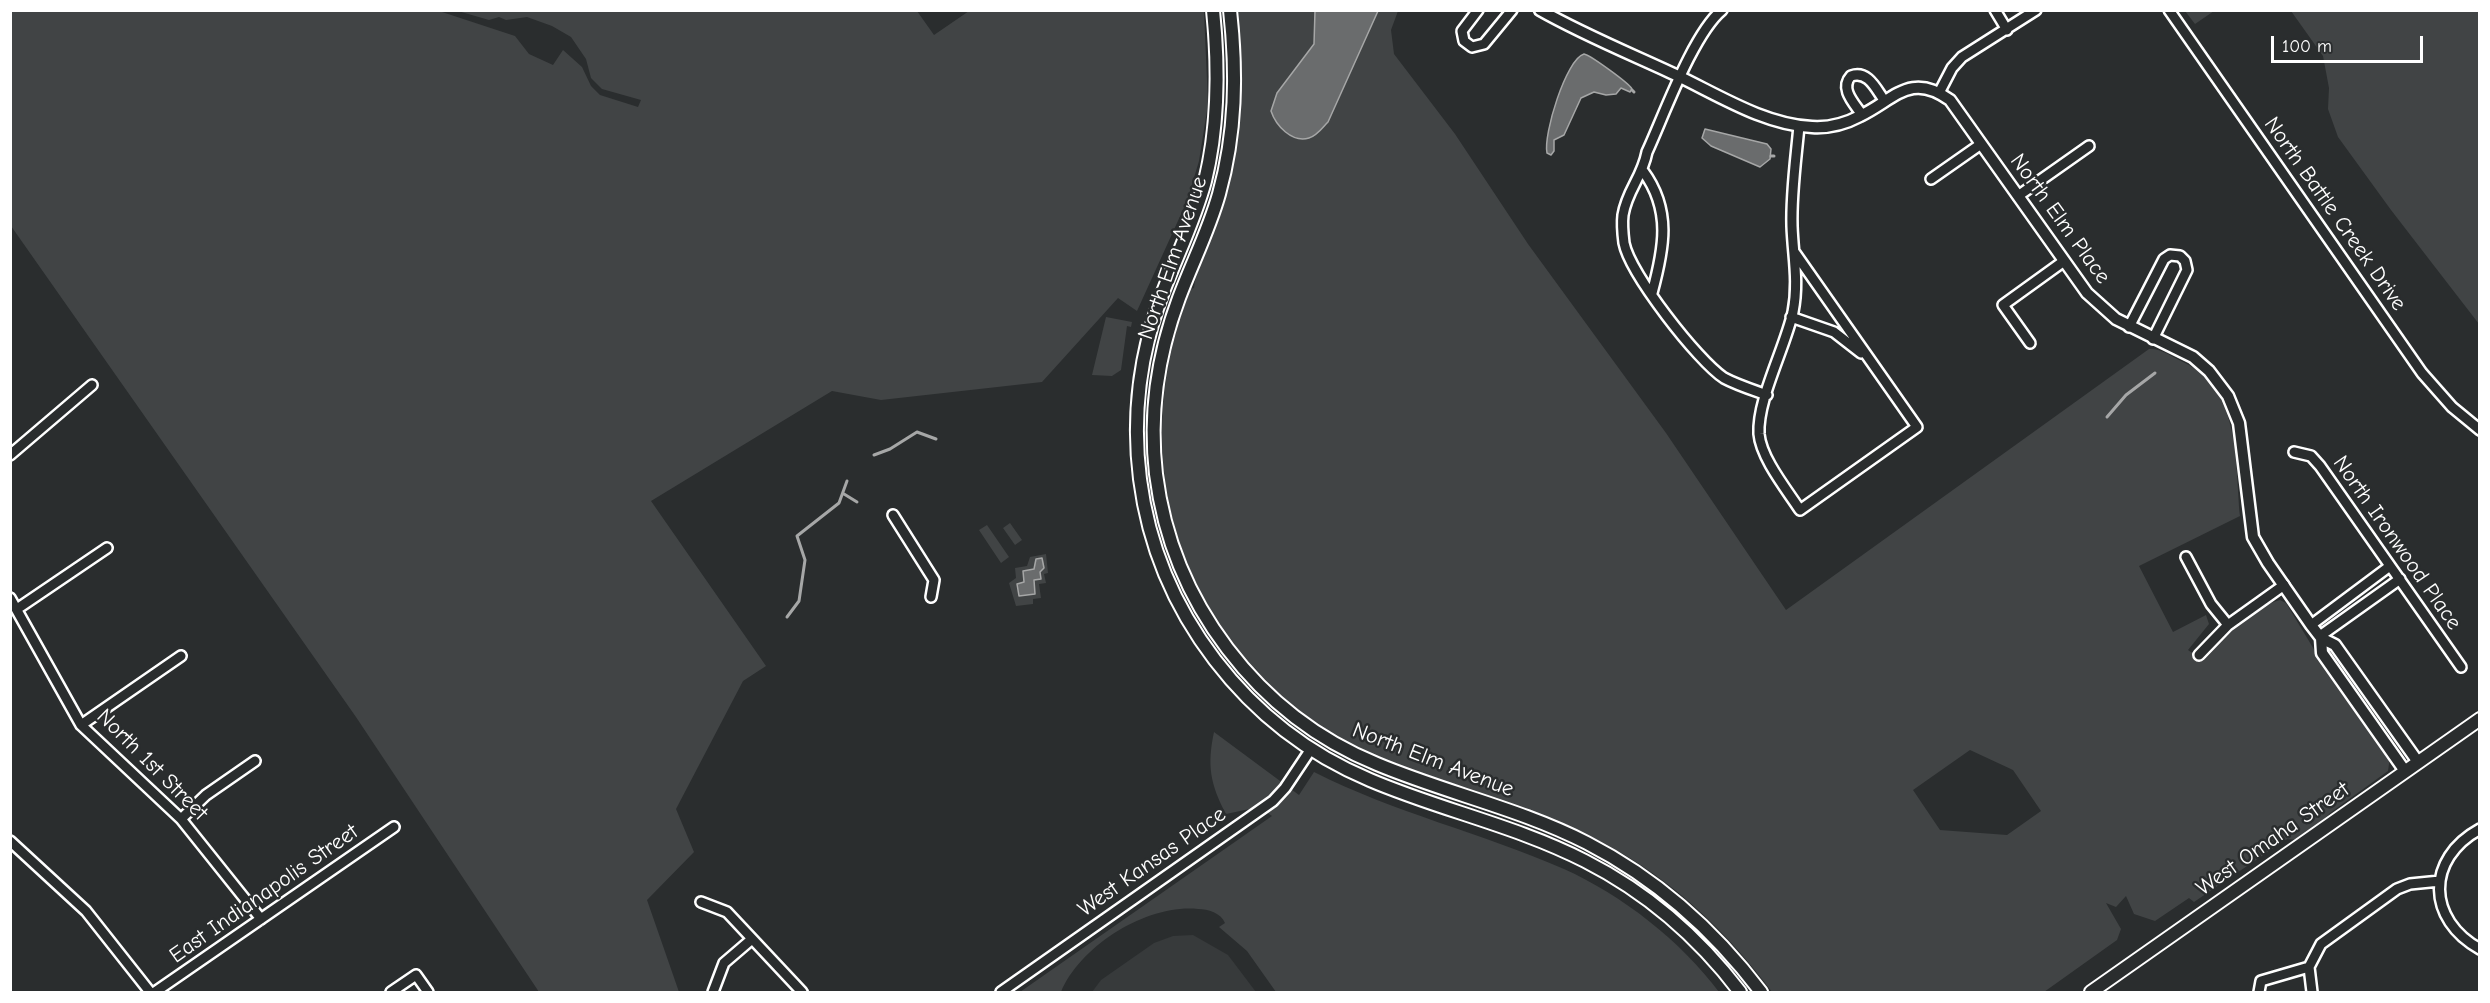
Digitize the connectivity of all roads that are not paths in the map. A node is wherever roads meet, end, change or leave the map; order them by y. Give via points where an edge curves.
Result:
1 (1213, 10) edge
2 (1230, 10) edge
3 (1478, 10) edge
4 (1512, 10) edge
5 (1540, 10) edge
6 (1722, 10) edge
7 (1995, 10) edge
8 (2036, 10) edge
9 (2169, 10) edge
10 (2007, 30) junction
11 (1681, 78) junction
12 (1939, 93) junction
13 (1884, 100) junction
14 (1862, 116) junction
15 (1799, 126) junction
16 (1981, 144) junction
17 (2089, 146) dead end
18 (1643, 171) junction
19 (1932, 179) dead end
20 (2018, 196) junction
21 (1795, 253) junction
22 (2064, 261) junction
23 (1652, 293) junction
24 (1791, 317) junction
25 (2129, 327) junction
26 (2153, 339) junction
27 (2030, 343) dead end
28 (1870, 360) junction
29 (92, 385) dead end
30 (1138, 394) junction
31 (1767, 395) junction
32 (1155, 396) junction
33 (2480, 430) edge
34 (2294, 452) dead end
35 (10, 455) edge
36 (893, 515) dead end
37 (107, 548) dead end
38 (2186, 557) dead end
39 (2390, 566) junction
40 (1182, 572) junction
41 (1167, 579) junction
42 (2400, 579) junction
43 (2284, 585) junction
44 (931, 597) dead end
45 (10, 598) edge
46 (17, 609) junction
47 (2228, 625) junction
48 (2311, 625) junction
49 (2320, 637) junction
50 (2199, 655) dead end
51 (181, 656) dead end
52 (2461, 667) dead end
53 (2480, 719) edge
54 (81, 724) junction
55 (1320, 735) junction
56 (1311, 749) junction
57 (255, 761) dead end
58 (2418, 762) junction
59 (2405, 771) junction
60 (181, 819) junction
61 (394, 827) dead end
62 (2480, 829) edge
63 (10, 841) edge
64 (2440, 879) junction
65 (701, 902) dead end
66 (261, 919) junction
67 (752, 939) junction
68 (2480, 950) edge
69 (2309, 967) junction
70 (150, 993) edge
71 (155, 993) edge
72 (391, 993) edge
73 (428, 993) edge
74 (713, 993) edge
75 (802, 993) edge
76 (1000, 993) edge
77 (1740, 993) edge
78 (1761, 993) edge
79 (2091, 993) edge
80 (2259, 993) edge
81 (2312, 993) edge

1 - 30 main road, North Elm Avenue via 1218,92 1211,153 1196,211 1150,330
2 - 32 main road, North Elm Avenue via 1235,72 1232,135 1226,166 1208,226 1168,330
3 - 4 street via 1462,31 1464,41 1472,47 1484,44
5 - 11 street
6 - 11 street via 1705,29
7 - 10 street
8 - 10 street
9 - 33 street, North Battle Creek Drive via 2422,373 2446,402
10 - 12 street via 1962,57
11 - 15 street via 1760,114
11 - 18 street via 1647,152
12 - 13 street via 1910,89
12 - 16 street, North Elm Place via 1950,100
13 - 14 street
13 - 14 street via 1867,77 1851,76 1846,82 1847,90
14 - 15 street via 1833,125
15 - 21 street via 1792,226
16 - 19 street
16 - 20 street, North Elm Place
17 - 20 street
18 - 23 street via 1654,186 1661,208 1663,251
18 - 23 street via 1630,190 1623,216 1624,244
20 - 22 street, North Elm Place
21 - 24 street via 1797,272
21 - 28 street
22 - 25 street, North Elm Place via 2096,303
22 - 27 street via 2003,305
23 - 31 street via 1704,362 1725,378
24 - 28 street via 1834,332
24 - 31 street
25 - 26 street, North Elm Place
25 - 26 street via 2164,259 2180,256 2187,270
26 - 43 street, North Elm Place via 2182,350 2201,364 2233,405 2240,423 2253,537
28 - 31 street via 1917,427 1800,510 1760,444 1760,420
29 - 35 street
30 - 32 main road
30 - 41 main road, North Elm Avenue via 1141,488 1151,535
32 - 40 main road, North Elm Avenue via 1157,482
34 - 39 street, North Ironwood Place via 2311,456 2319,465
36 - 44 street via 934,580
37 - 46 street
38 - 47 street
39 - 42 street, North Ironwood Place
39 - 48 street
40 - 41 main road
40 - 55 main road, North Elm Avenue via 1208,621 1243,668 1279,704
41 - 56 main road, North Elm Avenue via 1197,635 1220,667 1263,713
42 - 49 street
42 - 52 street, North Ironwood Place
43 - 47 street
43 - 48 street, North Elm Place
45 - 46 street, North 1st Street
46 - 54 street, North 1st Street
47 - 50 street
48 - 49 street, North Elm Place
49 - 58 street, North Elm Place via 2335,645
49 - 59 street, North Elm Place via 2322,653
51 - 54 street
53 - 58 main road, West Omaha Street
54 - 60 street, North 1st Street
55 - 56 main road
55 - 78 main road, North Elm Avenue via 1373,763 1560,831 1613,857 1688,912 1731,955
56 - 76 street, West Kansas Place via 1273,801
56 - 77 main road, North Elm Avenue via 1365,778 1557,847 1613,876 1688,934
57 - 60 street via 206,795
58 - 59 main road, West Omaha Street
59 - 79 main road, West Omaha Street
60 - 66 street, North 1st Street
61 - 66 street, East Indianapolis Street
62 - 64 street via 2463,838 2448,855
63 - 70 street via 86,911
64 - 68 street via 2439,900 2447,921 2461,939
64 - 69 street via 2397,889 2321,944
65 - 67 street via 727,912
66 - 71 street, East Indianapolis Street
67 - 74 street via 724,963
67 - 75 street
69 - 80 street via 2261,981
69 - 81 street
72 - 73 street via 416,975

